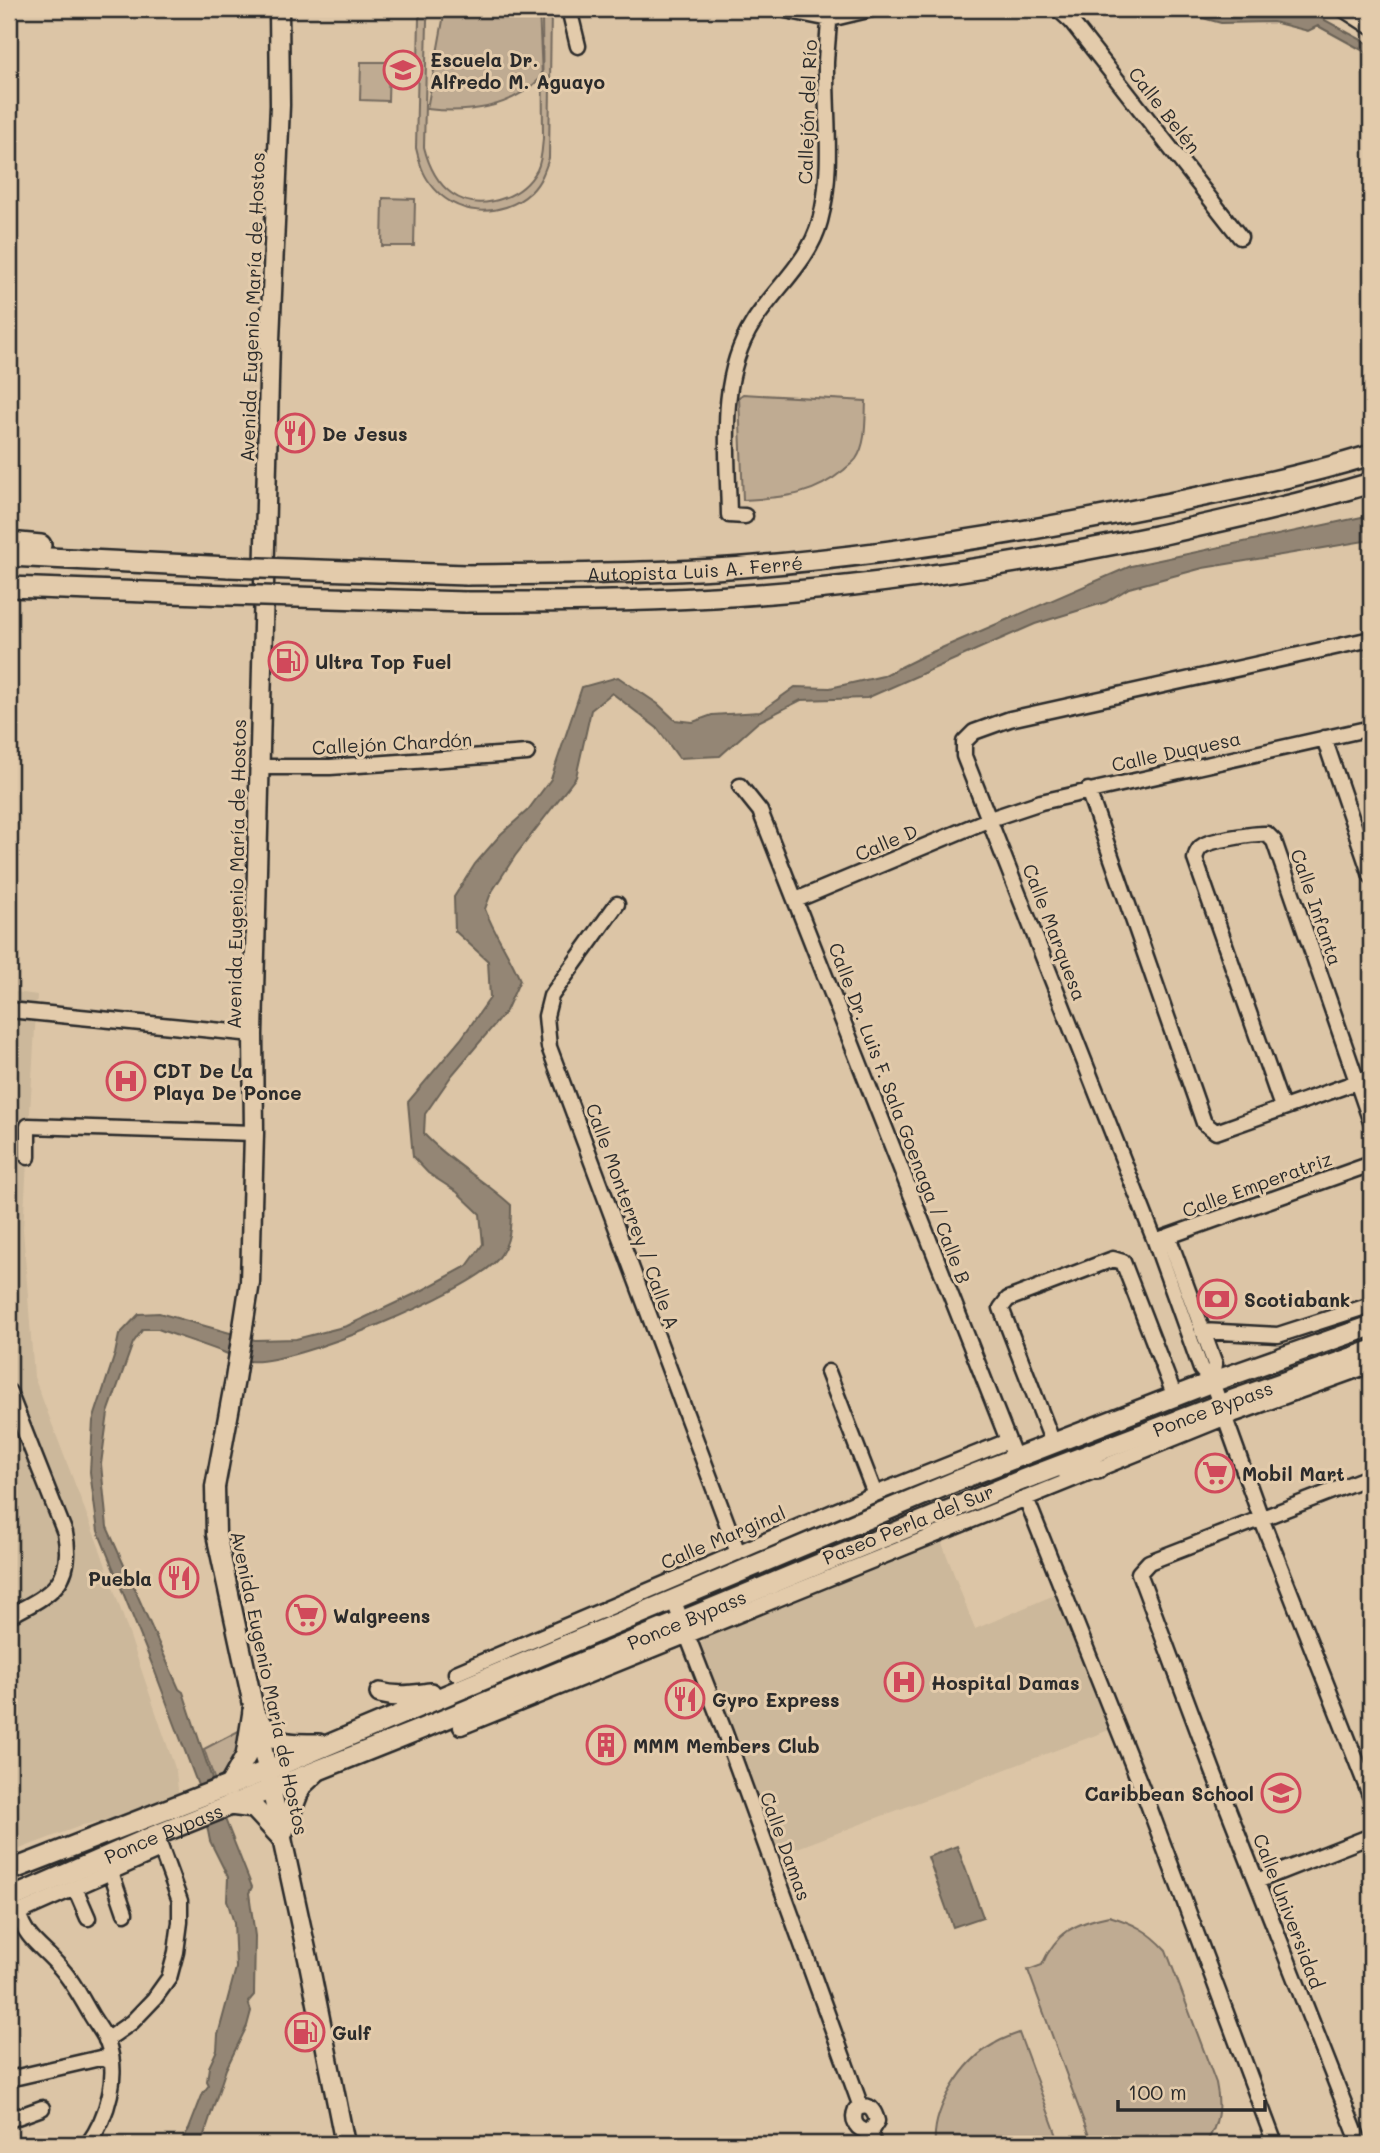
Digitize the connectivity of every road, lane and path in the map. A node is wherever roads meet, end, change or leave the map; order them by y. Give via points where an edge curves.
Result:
1 (279, 9) edge
2 (569, 9) edge
3 (780, 9) edge
4 (872, 9) edge
5 (1058, 9) edge
6 (1347, 9) edge
7 (830, 14) edge
8 (1371, 27) edge
9 (578, 46) dead end
10 (1240, 237) dead end
11 (1371, 455) edge
12 (1371, 483) edge
13 (745, 516) dead end
14 (9, 542) edge
15 (9, 556) edge
16 (94, 560) junction
17 (9, 587) edge
18 (1371, 639) edge
19 (1371, 728) edge
20 (1324, 738) junction
21 (527, 753) dead end
22 (260, 767) junction
23 (740, 786) dead end
24 (1088, 790) junction
25 (990, 819) junction
26 (1371, 876) edge
27 (796, 900) junction
28 (617, 904) dead end
29 (9, 1010) edge
30 (253, 1034) junction
31 (1365, 1080) edge
32 (1282, 1107) junction
33 (1371, 1122) edge
34 (254, 1133) junction
35 (27, 1157) dead end
36 (1371, 1164) edge
37 (1161, 1238) junction
38 (1186, 1284) junction
39 (1171, 1289) junction
40 (1371, 1305) edge
41 (1371, 1326) edge
42 (1202, 1331) junction
43 (1371, 1351) edge
44 (1371, 1365) edge
45 (828, 1372) dead end
46 (1212, 1382) junction
47 (9, 1392) edge
48 (1175, 1397) junction
49 (1222, 1411) junction
50 (1053, 1443) junction
51 (1011, 1450) junction
52 (1050, 1469) junction
53 (1097, 1469) junction
54 (1371, 1476) edge
55 (875, 1494) junction
56 (1026, 1498) junction
57 (1261, 1518) junction
58 (737, 1553) junction
59 (673, 1599) junction
60 (9, 1616) edge
61 (684, 1628) junction
62 (456, 1682) junction
63 (380, 1693) dead end
64 (253, 1710) junction
65 (461, 1727) joint
66 (421, 1729) junction
67 (327, 1744) junction
68 (319, 1769) junction
69 (268, 1780) junction
70 (229, 1796) junction
71 (1371, 1798) edge
72 (1371, 1836) edge
73 (281, 1837) junction
74 (158, 1842) junction
75 (9, 1871) edge
76 (111, 1872) junction
77 (1257, 1881) junction
78 (75, 1888) junction
79 (12, 1910) edge
80 (125, 1913) dead end
81 (88, 1918) dead end
82 (106, 2040) junction
83 (110, 2061) junction
84 (9, 2079) edge
85 (42, 2108) dead end
86 (9, 2120) edge
87 (872, 2138) edge
88 (88, 2144) edge
89 (345, 2144) edge
90 (1275, 2144) edge
91 (1360, 2144) edge

1 - 22 main road, Avenida Eugenio María de Hostos
2 - 9 street
3 - 7 street
4 - 7 street
5 - 10 street, Calle Belén
6 - 8 street
7 - 13 street, Callejón del Río via 828,170 820,223 801,260 752,323 736,360 727,399 729,515
11 - 16 highway, Autopista Luis A. Ferré, bridge via 1276,481 973,540 715,569 466,575
12 - 17 highway, Autopista Luis A. Ferré, bridge via 1233,519 984,568 715,597 465,602
14 - 16 highway via 70,548
15 - 16 highway, Autopista Luis A. Ferré
18 - 25 street, Calle Marquesa via 1010,719 974,732 964,742 964,756
19 - 20 street, Calle Duquesa
20 - 24 street, Calle Duquesa
20 - 26 street
21 - 22 street, Callejón Chardón via 330,767
22 - 30 main road, Avenida Eugenio María de Hostos
23 - 27 street, Calle Dr. Luis F. Sala Goenaga / Calle B via 760,811
24 - 25 street, Calle Duquesa
24 - 32 street via 1204,1124 1216,1132
25 - 27 street, Calle D
25 - 37 street, Calle Marquesa
27 - 51 street, Calle Dr. Luis F. Sala Goenaga / Calle B
28 - 58 street, Calle Monterrey / Calle A via 551,996 546,1016 549,1047
29 - 30 street
30 - 34 main road, Avenida Eugenio María de Hostos
31 - 32 street
31 - 32 street, Calle Infanta via 1274,841 1258,833 1204,845 1195,859
31 - 33 street, Calle Infanta
34 - 35 street via 28,1126
34 - 64 main road, Avenida Eugenio María de Hostos via 250,1282 215,1487 216,1534
36 - 37 street, Calle Emperatriz
37 - 38 street, Calle Marquesa
37 - 39 street, Calle Marquesa
38 - 39 street
38 - 42 street, Calle Marquesa
39 - 46 street, Calle Marquesa via 1200,1369
40 - 42 street via 1278,1335
41 - 46 highway, Ponce Bypass
42 - 46 street, Calle Marquesa via 1215,1364
43 - 49 highway, Ponce Bypass
44 - 49 street, Paseo Perla del Sur
45 - 55 street
46 - 48 highway, Ponce Bypass
46 - 49 street
47 - 60 street via 65,1533 68,1557 60,1583 51,1593
48 - 50 highway, Ponce Bypass
48 - 50 street via 1123,1262 1113,1259 1020,1294 1001,1308
49 - 52 highway, Ponce Bypass
49 - 53 street, Paseo Perla del Sur
49 - 57 street
50 - 51 highway, Ponce Bypass
51 - 55 street, Calle Marginal
51 - 59 highway, Ponce Bypass
52 - 53 highway
52 - 61 highway, Ponce Bypass
53 - 56 street, Paseo Perla del Sur
54 - 57 street
55 - 58 street, Calle Marginal
56 - 61 street, Paseo Perla del Sur
56 - 90 street via 1145,1796
57 - 71 street
57 - 77 street, Calle Universidad via 1149,1562 1139,1573
58 - 62 street, Calle Marginal
59 - 61 street, Calle Damas
59 - 62 highway, Ponce Bypass
61 - 65 street, Paseo Perla del Sur
61 - 66 highway, Ponce Bypass
61 - 87 street, Calle Damas via 861,2106 854,2123
62 - 63 highway via 406,1697
62 - 67 highway, Ponce Bypass
64 - 67 highway via 268,1734 284,1744
64 - 69 main road, Avenida Eugenio María de Hostos
64 - 70 highway via 246,1756
65 - 66 highway
66 - 68 highway, Ponce Bypass
67 - 69 highway, Ponce Bypass
68 - 69 highway, Ponce Bypass
68 - 73 highway via 300,1786
69 - 70 highway, Ponce Bypass
69 - 73 main road, Avenida Eugenio María de Hostos
70 - 73 highway via 254,1808
70 - 74 highway, Ponce Bypass
70 - 75 highway, Ponce Bypass
72 - 77 street
73 - 89 main road, Avenida Eugenio María de Hostos
74 - 76 street
74 - 79 highway, Ponce Bypass
74 - 82 street via 180,1902 176,1952 169,1978 154,1999
76 - 78 street
76 - 80 street
77 - 91 street, Calle Universidad
78 - 79 street
78 - 81 street
79 - 82 street via 29,1938 76,1987
82 - 83 street
83 - 84 street via 100,2058
83 - 88 street via 109,2099
85 - 86 street

